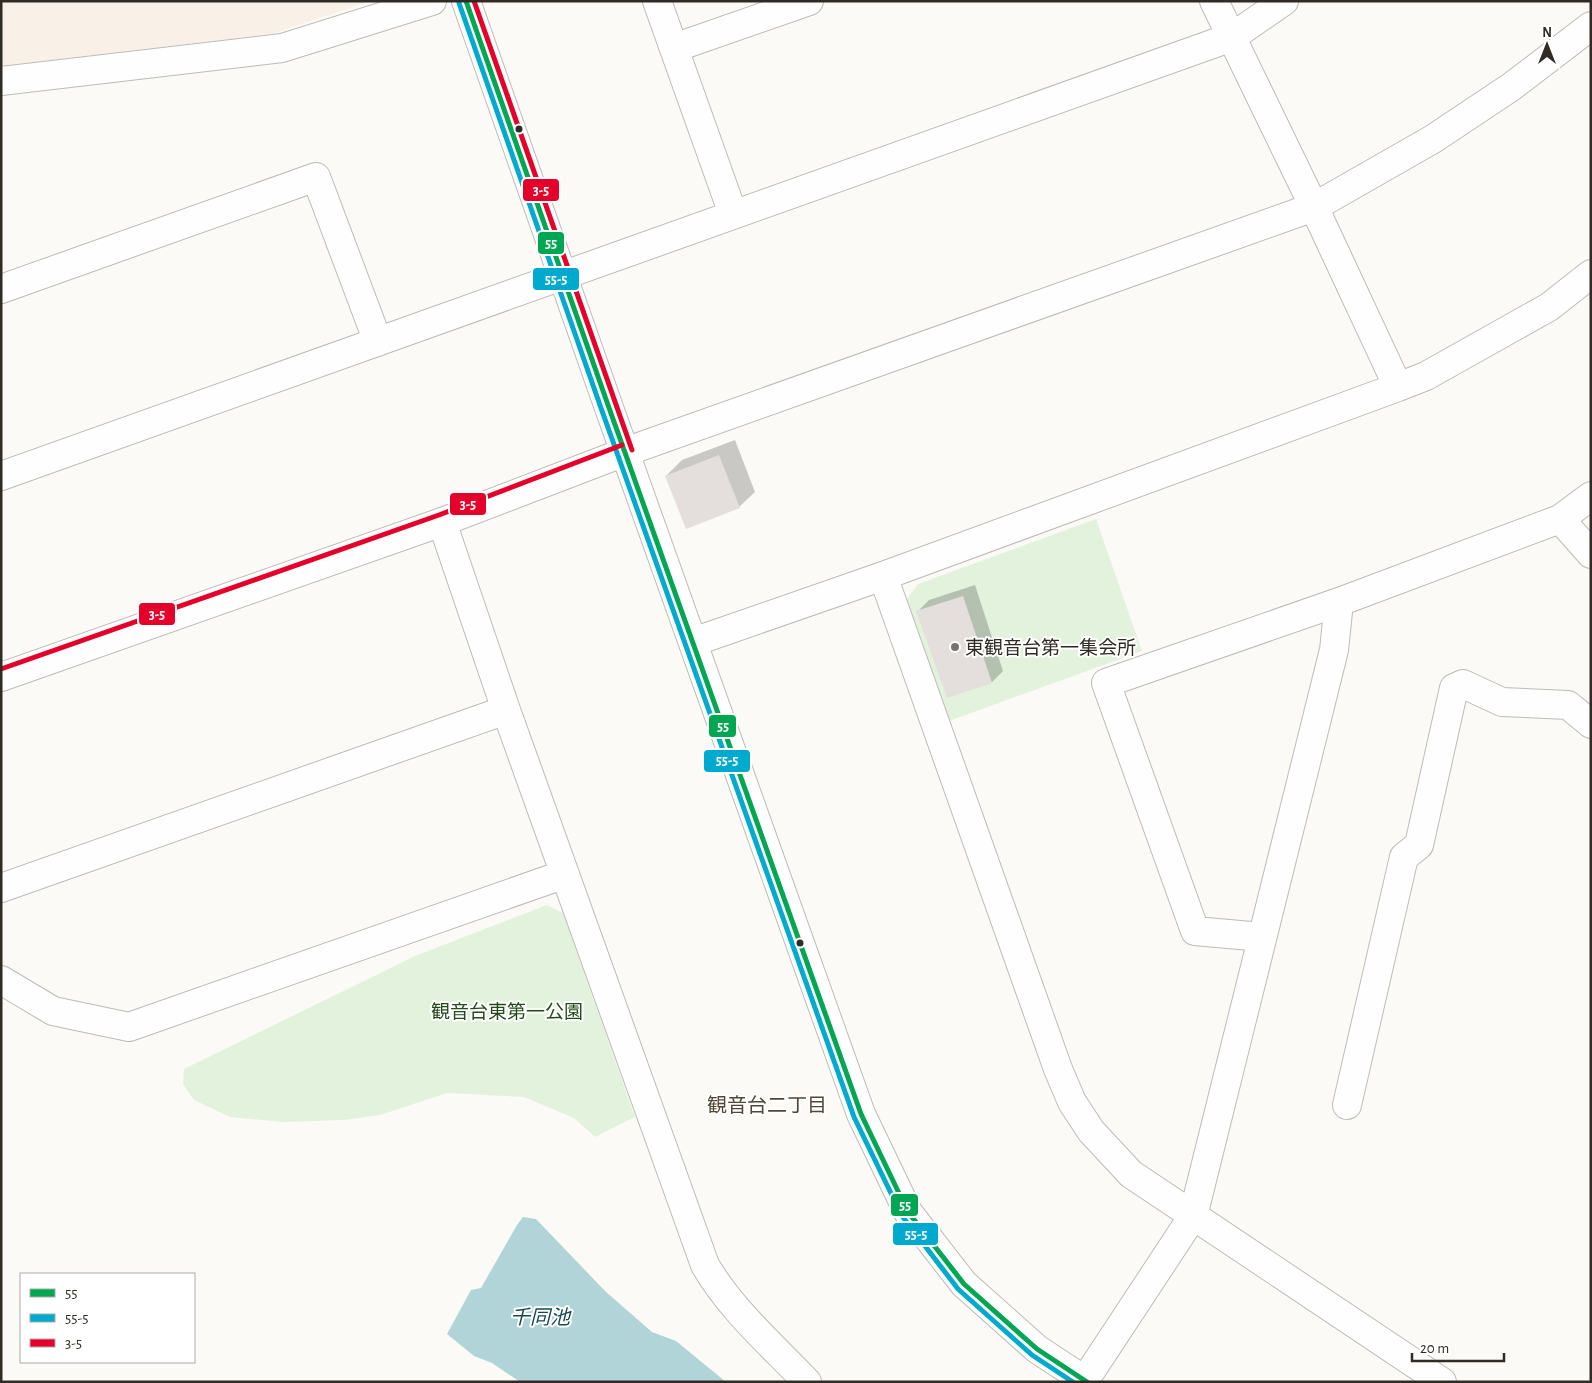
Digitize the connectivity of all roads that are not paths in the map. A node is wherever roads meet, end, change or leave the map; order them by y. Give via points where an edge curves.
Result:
1 (432, 1) edge
2 (466, 1) edge
3 (657, 1) edge
4 (809, 1) edge
5 (1214, 1) edge
6 (1284, 1) edge
7 (1591, 26) edge
8 (1232, 37) junction
9 (674, 48) junction
10 (1, 81) edge
11 (1314, 207) junction
12 (733, 214) junction
13 (1591, 274) edge
14 (563, 276) junction
15 (1, 289) edge
16 (378, 342) junction
17 (1398, 388) junction
18 (625, 452) junction
19 (1, 476) edge
20 (1591, 496) edge
21 (1560, 519) junction
22 (442, 522) junction
23 (1591, 554) edge
24 (883, 576) junction
25 (1339, 602) junction
26 (693, 642) junction
27 (1, 677) edge
28 (506, 710) junction
29 (1591, 724) edge
30 (565, 874) junction
31 (1, 888) edge
32 (1262, 938) junction
33 (1, 980) edge
34 (1347, 1105) dead end
35 (1193, 1216) junction
36 (1086, 1381) edge
37 (808, 1382) edge
38 (1442, 1382) edge

1 - 10 street via 282,48
2 - 14 street
3 - 9 street
4 - 9 street
5 - 8 street
6 - 8 street
7 - 11 street via 1511,87 1441,134
8 - 11 street
8 - 12 street
9 - 12 street
11 - 17 street
11 - 18 street
12 - 14 street
13 - 17 street via 1548,306 1426,376
14 - 16 street
14 - 18 street
15 - 16 street via 316,178
16 - 19 street
17 - 24 street
18 - 22 street
18 - 26 street
20 - 21 street
21 - 23 street
21 - 25 street
22 - 27 street
22 - 28 street
24 - 26 street
24 - 35 street via 1072,1102 1091,1131 1131,1174
25 - 32 street via 1334,650
25 - 32 street via 1106,684 1195,931
26 - 36 street via 861,1114 908,1212 964,1284 1037,1349
28 - 30 street
28 - 31 street
29 - 34 street via 1568,706 1502,702 1463,684 1454,688 1420,845 1404,857
30 - 33 street via 129,1027 53,1011
30 - 37 street via 704,1265 736,1308
32 - 35 street
35 - 36 street
35 - 38 street

